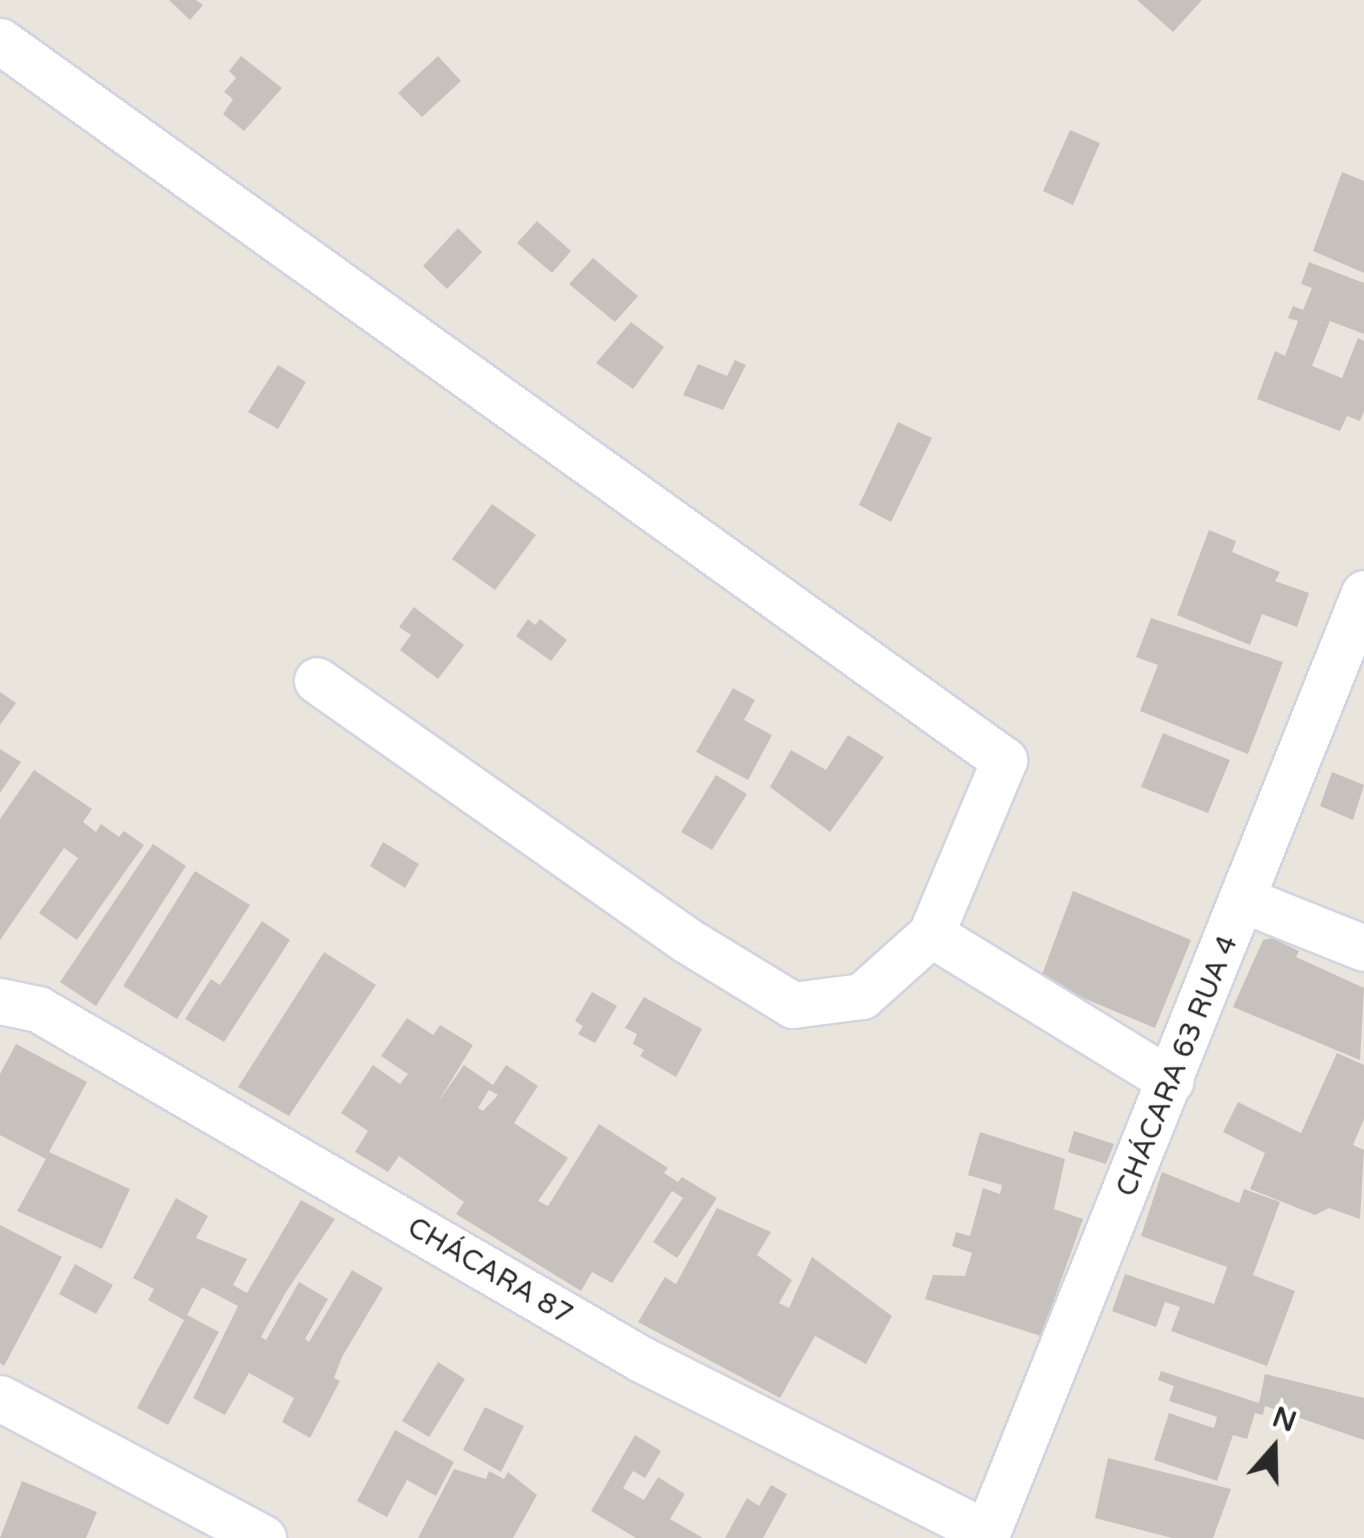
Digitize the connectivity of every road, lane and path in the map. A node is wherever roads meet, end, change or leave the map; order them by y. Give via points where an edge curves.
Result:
1 (0, 41) edge
2 (1364, 593) edge
3 (317, 680) dead end
4 (1244, 900) junction
5 (931, 934) junction
6 (1364, 948) edge
7 (0, 1001) edge
8 (1171, 1082) junction
9 (0, 1398) edge
10 (986, 1535) edge
11 (263, 1538) edge

1 - 5 street via 1004,760
2 - 4 street, CHÁCARA 63 RUA 4
3 - 5 street via 685,939 793,1005 862,996
4 - 6 street
4 - 8 street, CHÁCARA 63 RUA 4
5 - 8 street
7 - 10 street, CHÁCARA 87 via 38,1008 641,1359
8 - 10 street, CHÁCARA 63 RUA 4
9 - 11 street

